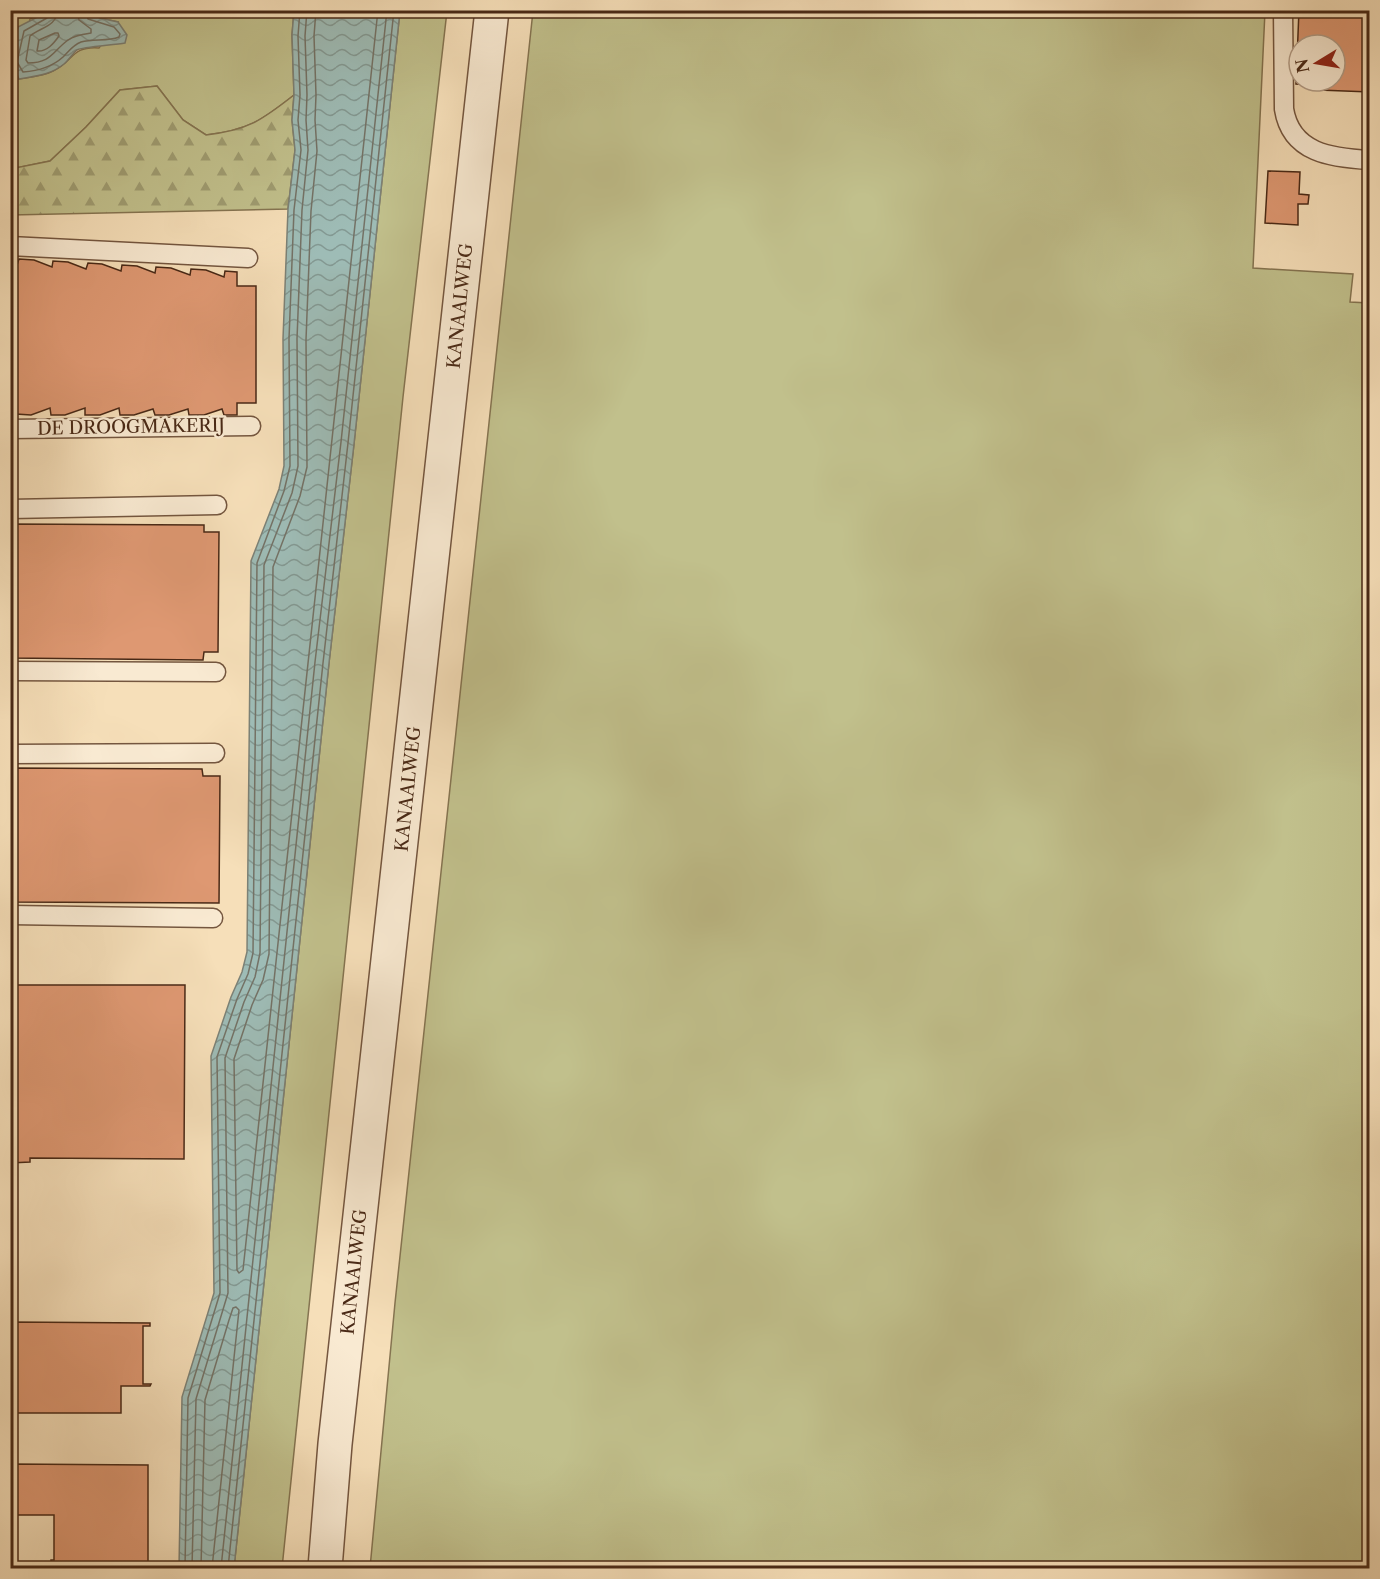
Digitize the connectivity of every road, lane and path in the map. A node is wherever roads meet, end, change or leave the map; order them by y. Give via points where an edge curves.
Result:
1 (492, 10) edge
2 (1283, 10) edge
3 (1370, 160) edge
4 (10, 246) edge
5 (248, 258) dead end
6 (251, 426) dead end
7 (10, 429) edge
8 (217, 505) dead end
9 (10, 508) edge
10 (10, 671) edge
11 (216, 672) dead end
12 (215, 753) dead end
13 (10, 754) edge
14 (10, 915) edge
15 (213, 918) dead end
16 (325, 1569) edge

1 - 16 street, KANAALWEG
2 - 3 lane via 1287,124 1314,150 1329,156
4 - 5 lane
6 - 7 lane, DE DROOGMAKERIJ
8 - 9 lane
10 - 11 lane
12 - 13 lane
14 - 15 lane

